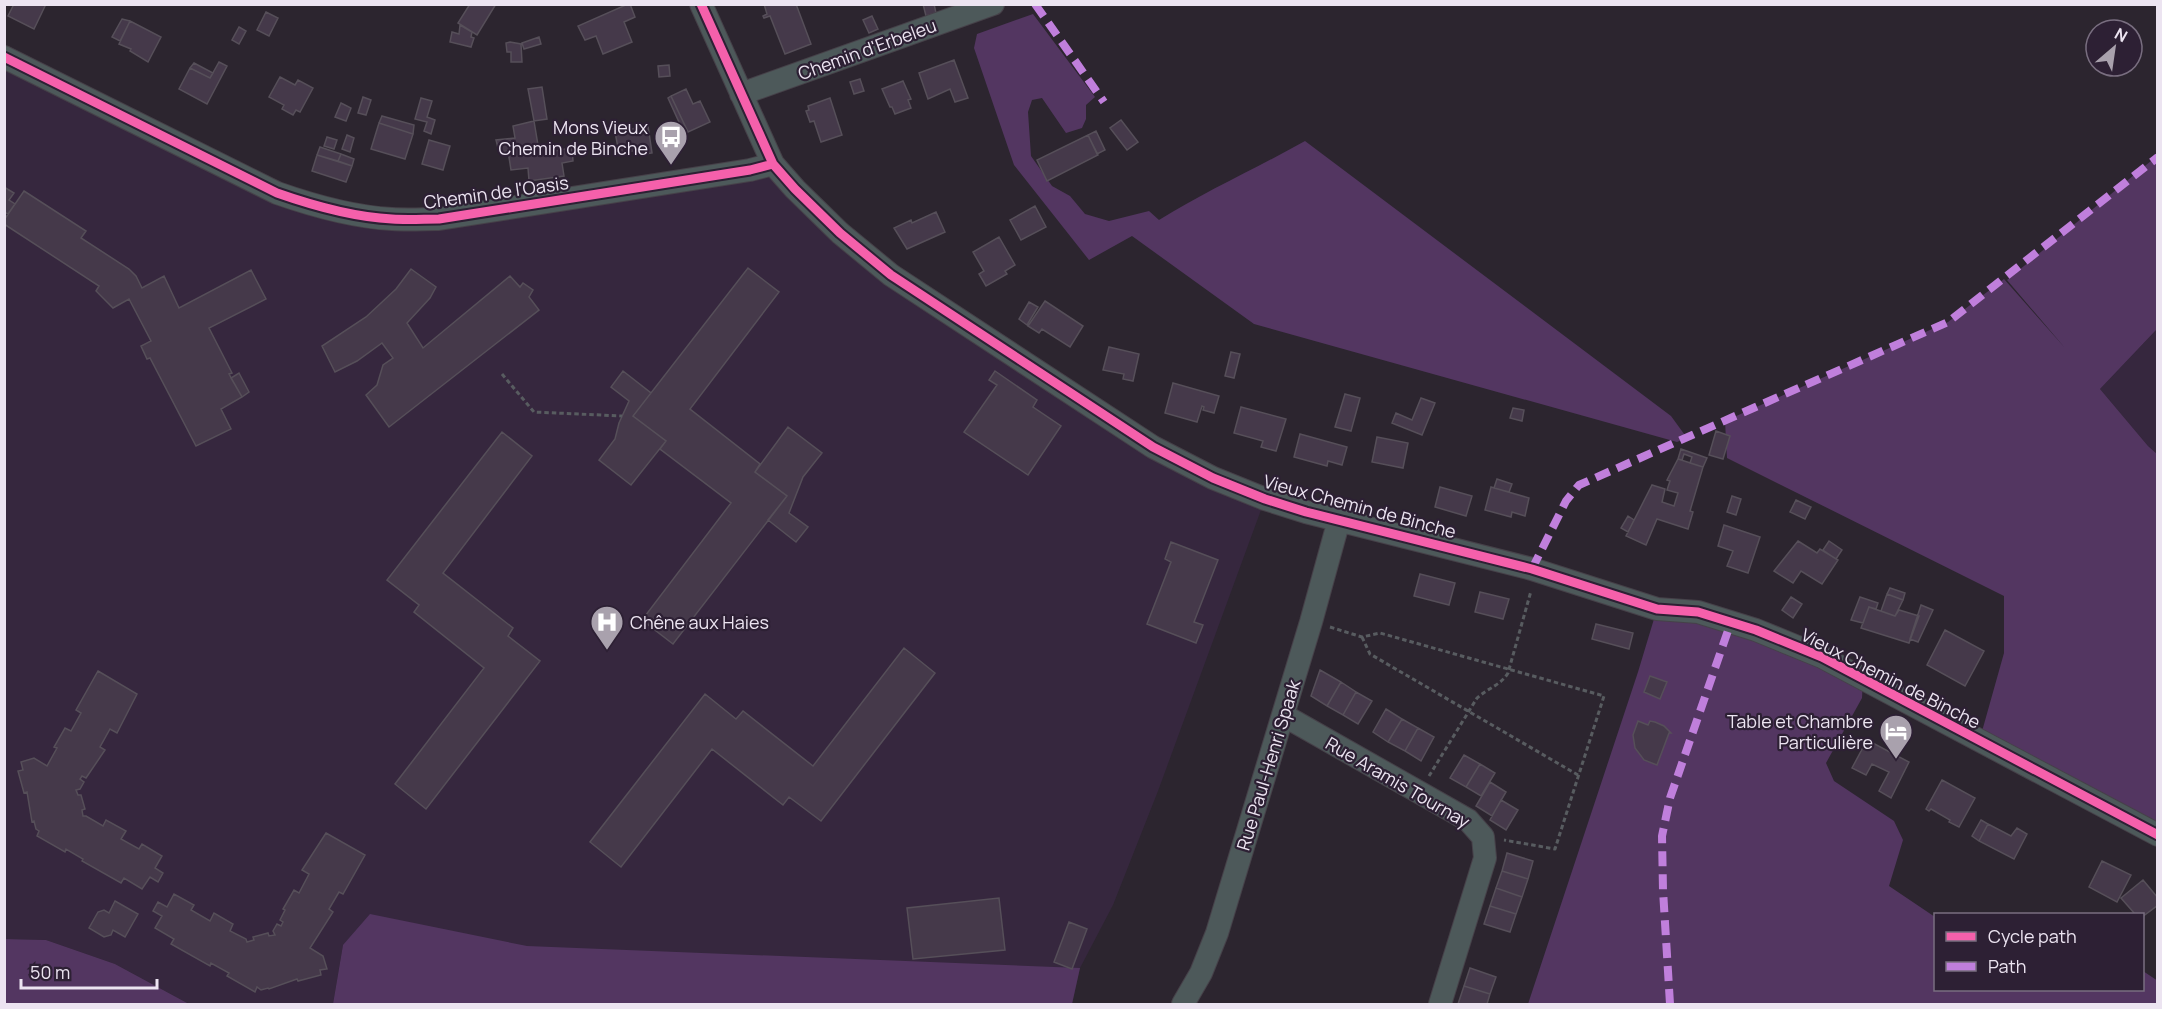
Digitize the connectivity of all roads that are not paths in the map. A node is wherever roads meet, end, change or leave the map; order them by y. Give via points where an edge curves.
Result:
1 (701, 4) edge
2 (993, 4) edge
3 (4, 57) edge
4 (741, 94) junction
5 (773, 164) junction
6 (1339, 520) junction
7 (1283, 715) junction
8 (2157, 835) edge
9 (1184, 1005) edge
10 (1440, 1005) edge

1 - 4 street, Vieux Chemin de Binche
2 - 4 street, Chemin d'Erbeleu
3 - 5 street, Chemin de l'Oasis via 277,193 345,213 391,219 439,219
4 - 5 street, Vieux Chemin de Binche
5 - 6 street, Vieux Chemin de Binche via 840,233 891,275 1153,447 1264,499
6 - 7 street, Rue Paul-Henri Spaak
6 - 8 street, Vieux Chemin de Binche via 1532,569 1657,609 1698,612 1756,630 1821,657
7 - 9 street, Rue Paul-Henri Spaak via 1217,933
7 - 10 street, Rue Aramis Tournay via 1468,820 1483,837 1485,858

